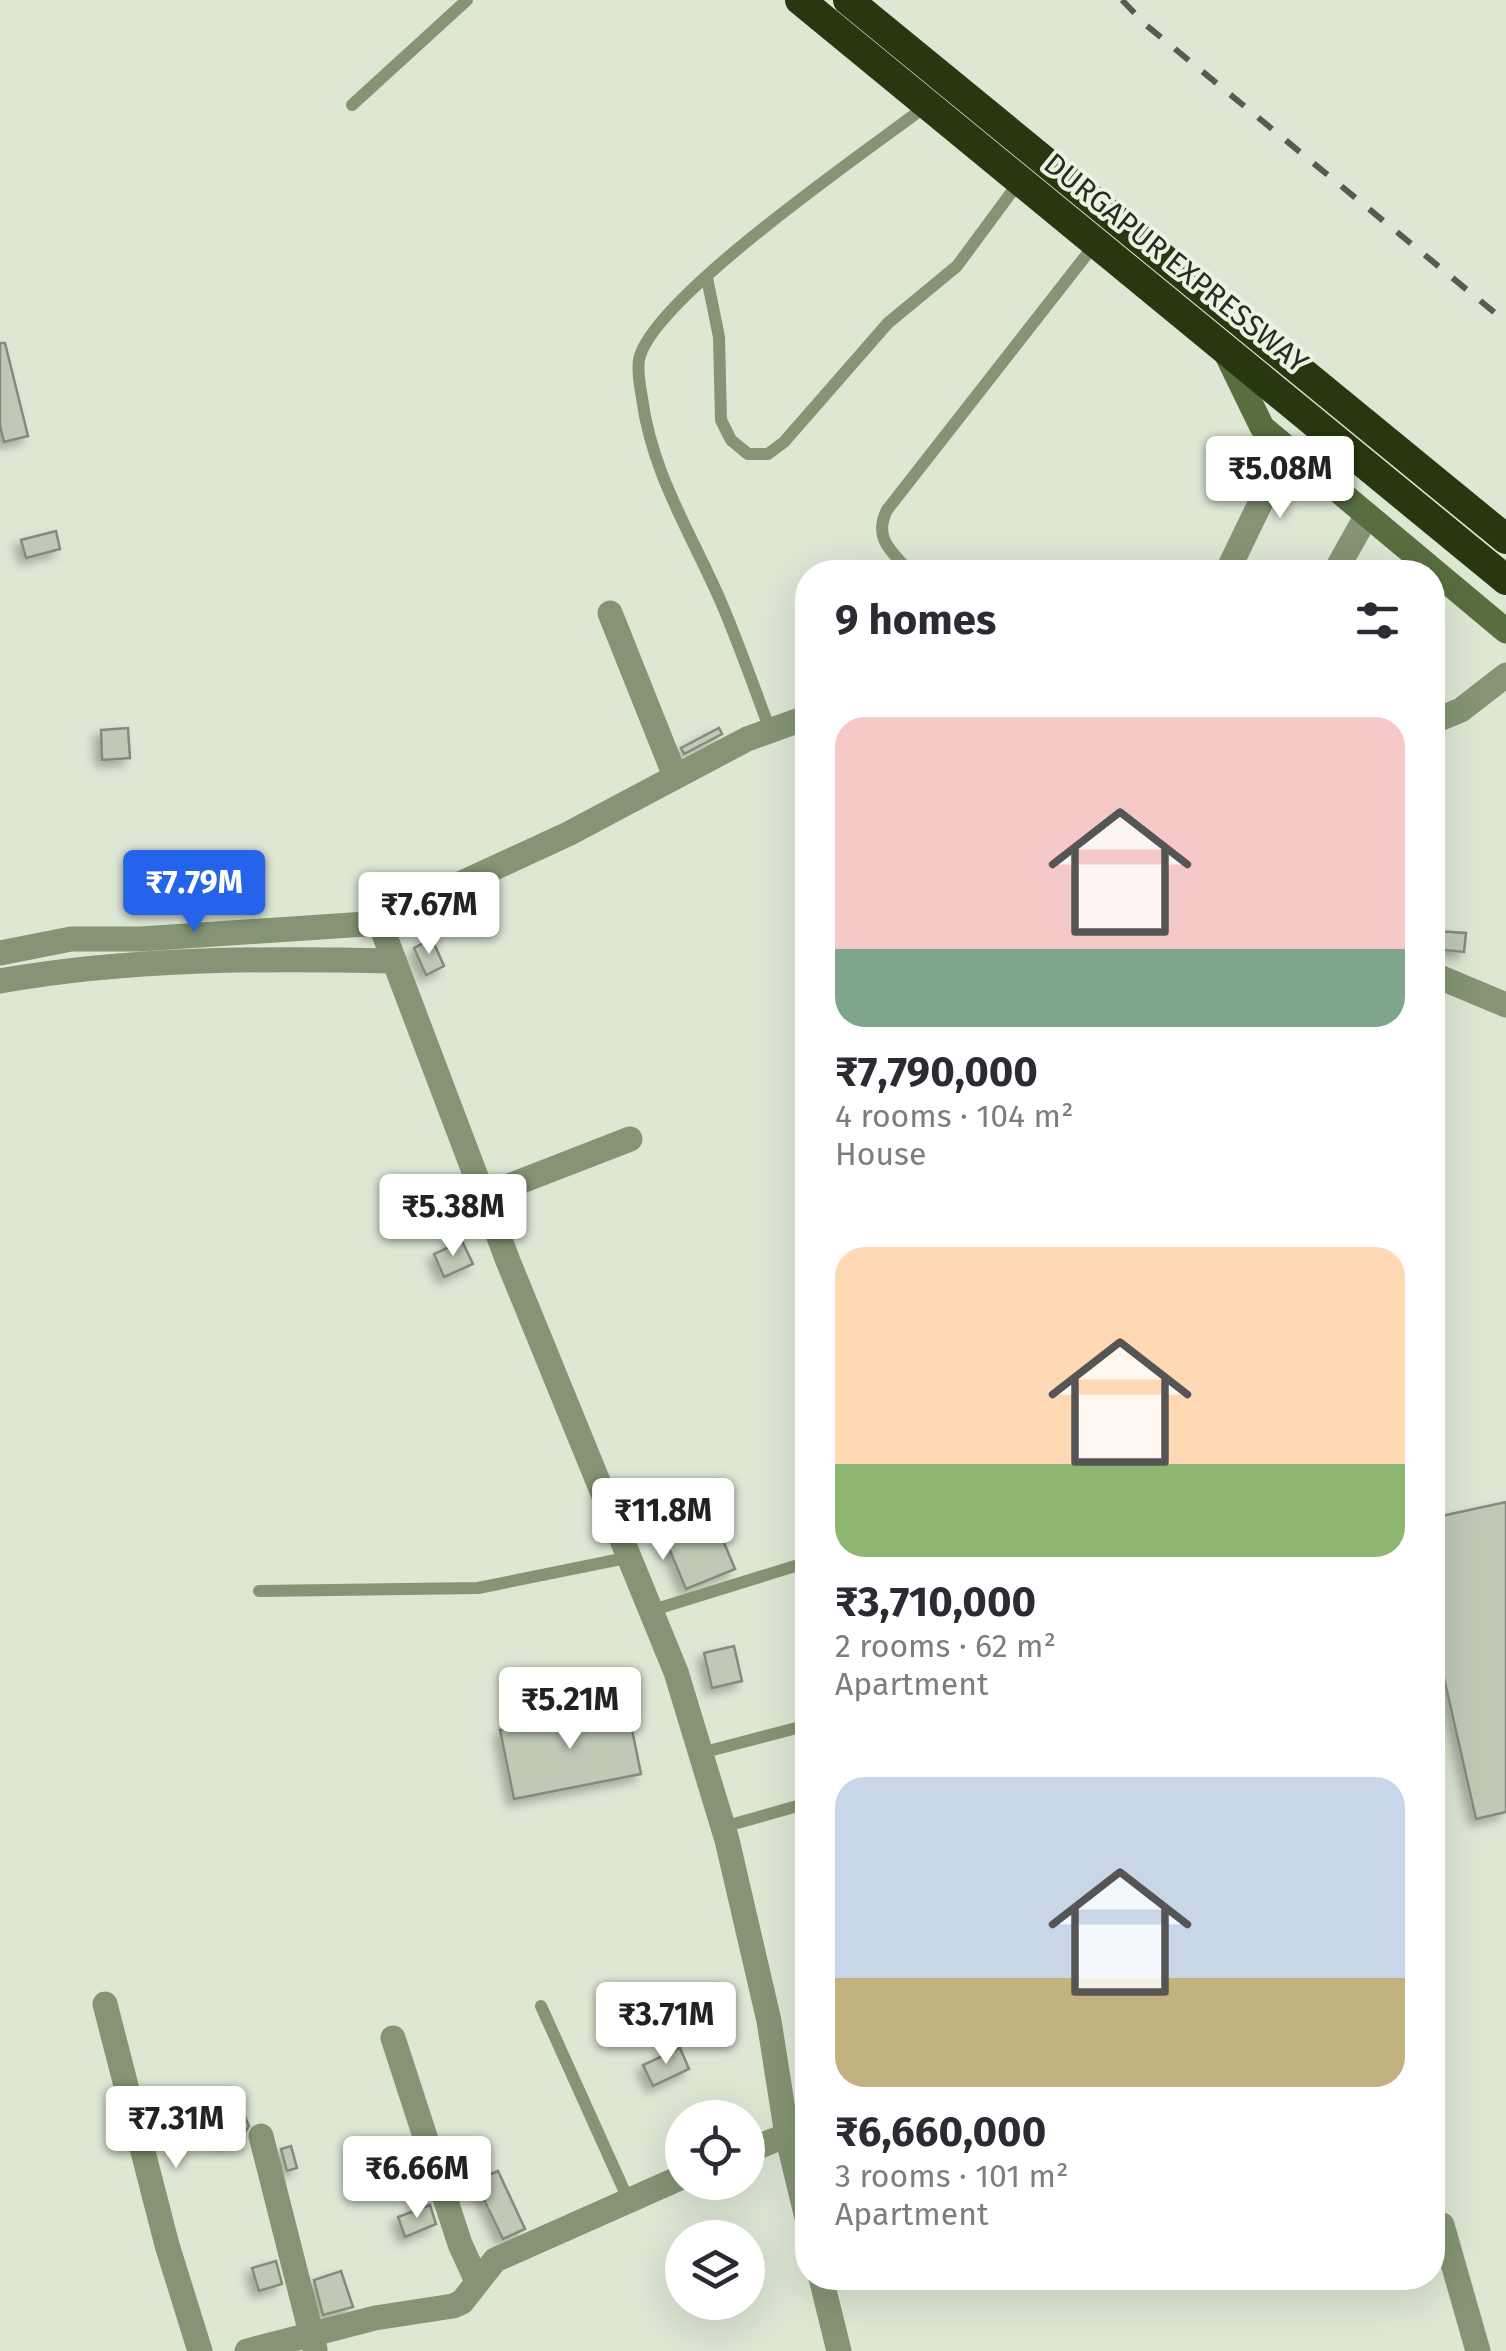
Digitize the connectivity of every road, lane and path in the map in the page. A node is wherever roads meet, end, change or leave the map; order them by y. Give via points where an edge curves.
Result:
1 (467, 0) edge
2 (800, 0) edge
3 (848, 0) edge
4 (928, 104) junction
5 (352, 105) dead end
6 (1021, 180) junction
7 (1096, 242) junction
8 (707, 278) junction
9 (1223, 346) junction
10 (1287, 448) junction
11 (1367, 515) junction
12 (1506, 539) edge
13 (900, 560) edge
14 (1233, 560) edge
15 (1342, 560) edge
16 (1421, 560) edge
17 (1445, 580) edge
18 (1506, 580) edge
19 (610, 614) dead end
20 (1506, 631) edge
21 (1506, 676) edge
22 (1445, 717) edge
23 (795, 721) edge
24 (770, 730) junction
25 (675, 776) junction
26 (386, 940) junction
27 (0, 952) edge
28 (1445, 980) edge
29 (0, 981) edge
30 (1506, 1006) edge
31 (630, 1139) dead end
32 (484, 1196) junction
33 (630, 1557) junction
34 (795, 1566) edge
35 (260, 1591) dead end
36 (653, 1610) junction
37 (795, 1728) edge
38 (701, 1752) junction
39 (795, 1807) edge
40 (723, 1827) junction
41 (105, 2004) dead end
42 (541, 2006) dead end
43 (393, 2038) dead end
44 (787, 2135) junction
45 (261, 2136) dead end
46 (765, 2144) edge
47 (795, 2168) edge
48 (665, 2185) edge
49 (628, 2200) junction
50 (1445, 2235) edge
51 (476, 2279) junction
52 (824, 2290) edge
53 (313, 2344) edge
54 (200, 2351) edge
55 (247, 2351) edge
56 (839, 2351) edge
57 (1478, 2351) edge

1 - 5 lane
2 - 4 highway, DURGAPUR EXPRESSWAY
3 - 12 highway, DURGAPUR EXPRESSWAY
4 - 6 highway, DURGAPUR EXPRESSWAY
4 - 8 lane
6 - 7 highway, DURGAPUR EXPRESSWAY
6 - 8 lane via 957,266 888,323 768,454 748,454 720,420 719,337
7 - 9 highway, DURGAPUR EXPRESSWAY
7 - 13 lane via 887,510 879,526 882,540
8 - 24 lane via 645,340 638,362 646,432
9 - 10 street via 1262,427
9 - 18 highway, DURGAPUR EXPRESSWAY
10 - 11 street
10 - 14 street
11 - 15 street
11 - 16 street
17 - 20 street
19 - 25 street
21 - 22 street
23 - 24 street
24 - 25 street
25 - 26 street
26 - 27 street via 72,938
26 - 29 street via 279,958 120,966
26 - 32 street
28 - 30 street
31 - 32 street
32 - 33 street
33 - 35 lane via 478,1588
33 - 36 street
34 - 36 lane
36 - 38 street
37 - 38 lane
38 - 40 street
39 - 40 lane
40 - 44 street via 769,2021
41 - 54 street
42 - 49 lane
43 - 51 street
44 - 46 street
44 - 47 street
45 - 53 street
48 - 49 street
49 - 51 street via 495,2260
50 - 57 street
51 - 53 street via 453,2306 374,2318
52 - 56 street
53 - 55 street

